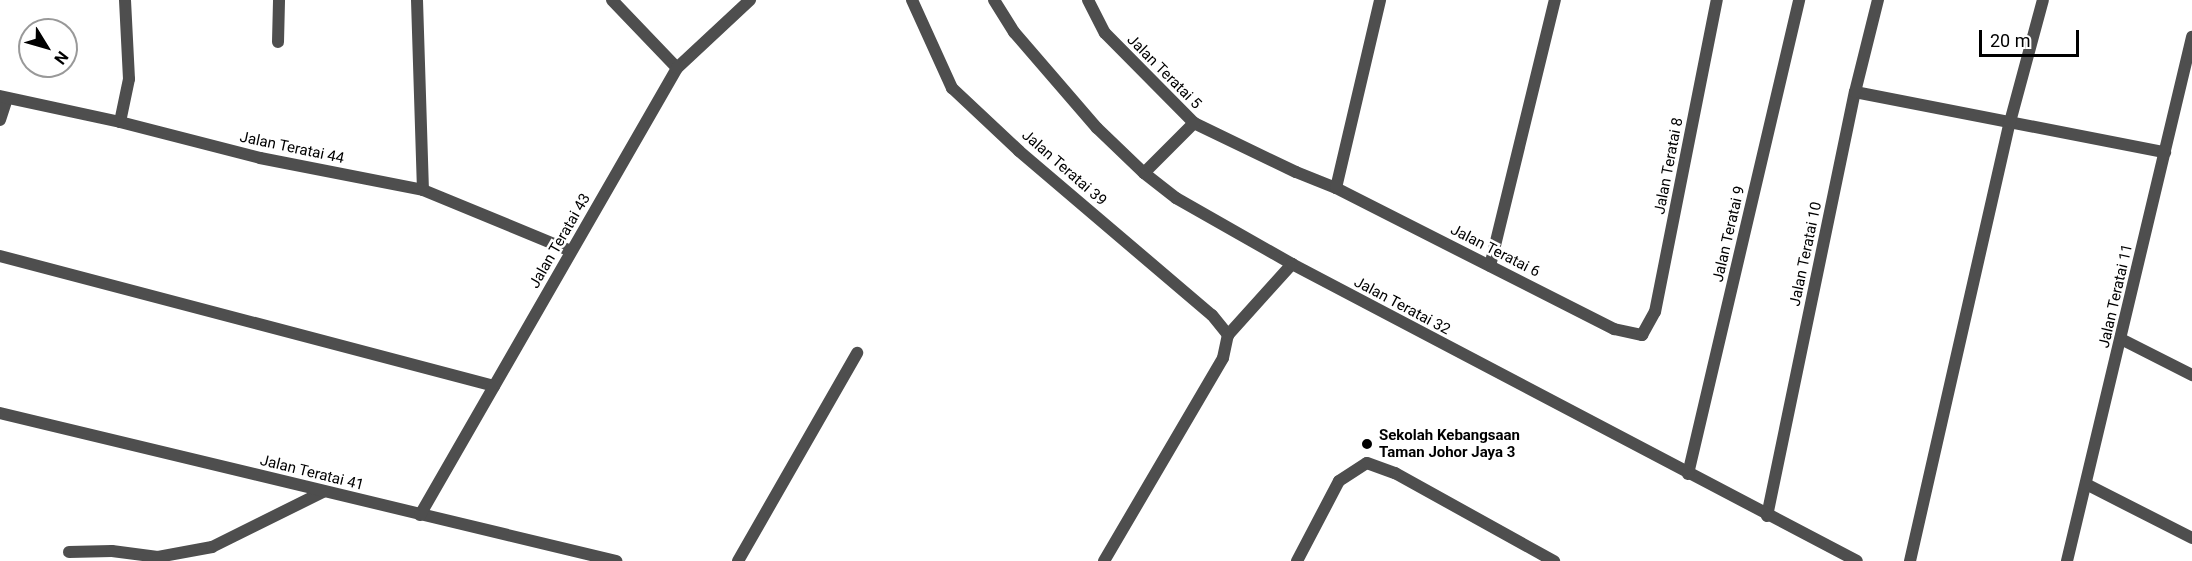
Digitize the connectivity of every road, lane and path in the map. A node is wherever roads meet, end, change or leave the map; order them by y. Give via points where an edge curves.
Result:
1 (124, 0) edge
2 (279, 0) edge
3 (417, 0) edge
4 (612, 0) edge
5 (750, 0) edge
6 (912, 0) edge
7 (994, 0) edge
8 (1088, 0) edge
9 (1380, 0) edge
10 (1555, 0) edge
11 (1717, 0) edge
12 (1799, 0) edge
13 (1878, 0) edge
14 (2043, 0) edge
15 (2192, 37) edge
16 (278, 42) dead end
17 (677, 68) junction
18 (1855, 93) junction
19 (4, 97) edge
20 (0, 120) edge
21 (120, 122) junction
22 (2010, 122) junction
23 (1194, 123) junction
24 (2165, 152) junction
25 (1144, 173) junction
26 (1336, 188) junction
27 (423, 190) junction
28 (571, 251) junction
29 (0, 256) edge
30 (1292, 264) junction
31 (1490, 266) junction
32 (1228, 335) junction
33 (1642, 335) joint
34 (2121, 339) junction
35 (857, 352) dead end
36 (2192, 375) edge
37 (494, 386) junction
38 (0, 413) edge
39 (1688, 474) junction
40 (2086, 484) junction
41 (322, 492) junction
42 (420, 515) junction
43 (1767, 516) junction
44 (2192, 538) edge
45 (69, 552) dead end
46 (616, 561) edge
47 (738, 561) edge
48 (1104, 561) edge
49 (1297, 561) edge
50 (1554, 561) edge
51 (1857, 561) edge
52 (1910, 561) edge
53 (2067, 561) edge

1 - 21 street via 129,79
2 - 16 street
3 - 27 street
4 - 17 street
5 - 17 street, Jalan Teratai 43
6 - 32 street, Jalan Teratai 39 via 952,88 1019,151 1212,315
7 - 25 street, Jalan Teratai 32 via 1014,32 1097,128
8 - 23 street, Jalan Teratai 5 via 1105,33
9 - 26 street
10 - 31 street
11 - 33 street, Jalan Teratai 8 via 1655,312
12 - 39 street, Jalan Teratai 9
13 - 18 street, Jalan Teratai 10
14 - 22 street
15 - 24 street, Jalan Teratai 11
17 - 28 street, Jalan Teratai 43
18 - 22 street
18 - 43 street, Jalan Teratai 10
19 - 20 street
19 - 21 street, Jalan Teratai 44
21 - 27 street, Jalan Teratai 44 via 260,158
22 - 24 street
22 - 52 street
23 - 25 street
23 - 26 street, Jalan Teratai 5
24 - 34 street, Jalan Teratai 11
25 - 30 street, Jalan Teratai 32 via 1176,198
26 - 31 street, Jalan Teratai 6
27 - 28 street, Jalan Teratai 44
28 - 37 street, Jalan Teratai 43
29 - 37 street
30 - 32 street
30 - 39 street, Jalan Teratai 32
31 - 33 street, Jalan Teratai 6 via 1614,329
32 - 48 street via 1223,358
34 - 36 street
34 - 40 street, Jalan Teratai 11
35 - 47 street
37 - 42 street, Jalan Teratai 43
38 - 41 street, Jalan Teratai 41
39 - 43 street, Jalan Teratai 32
40 - 44 street
40 - 53 street, Jalan Teratai 11
41 - 42 street, Jalan Teratai 41
41 - 45 street via 212,547 158,557 112,551
42 - 46 street, Jalan Teratai 41
43 - 51 street, Jalan Teratai 32
49 - 50 street via 1339,481 1367,463 1395,473

